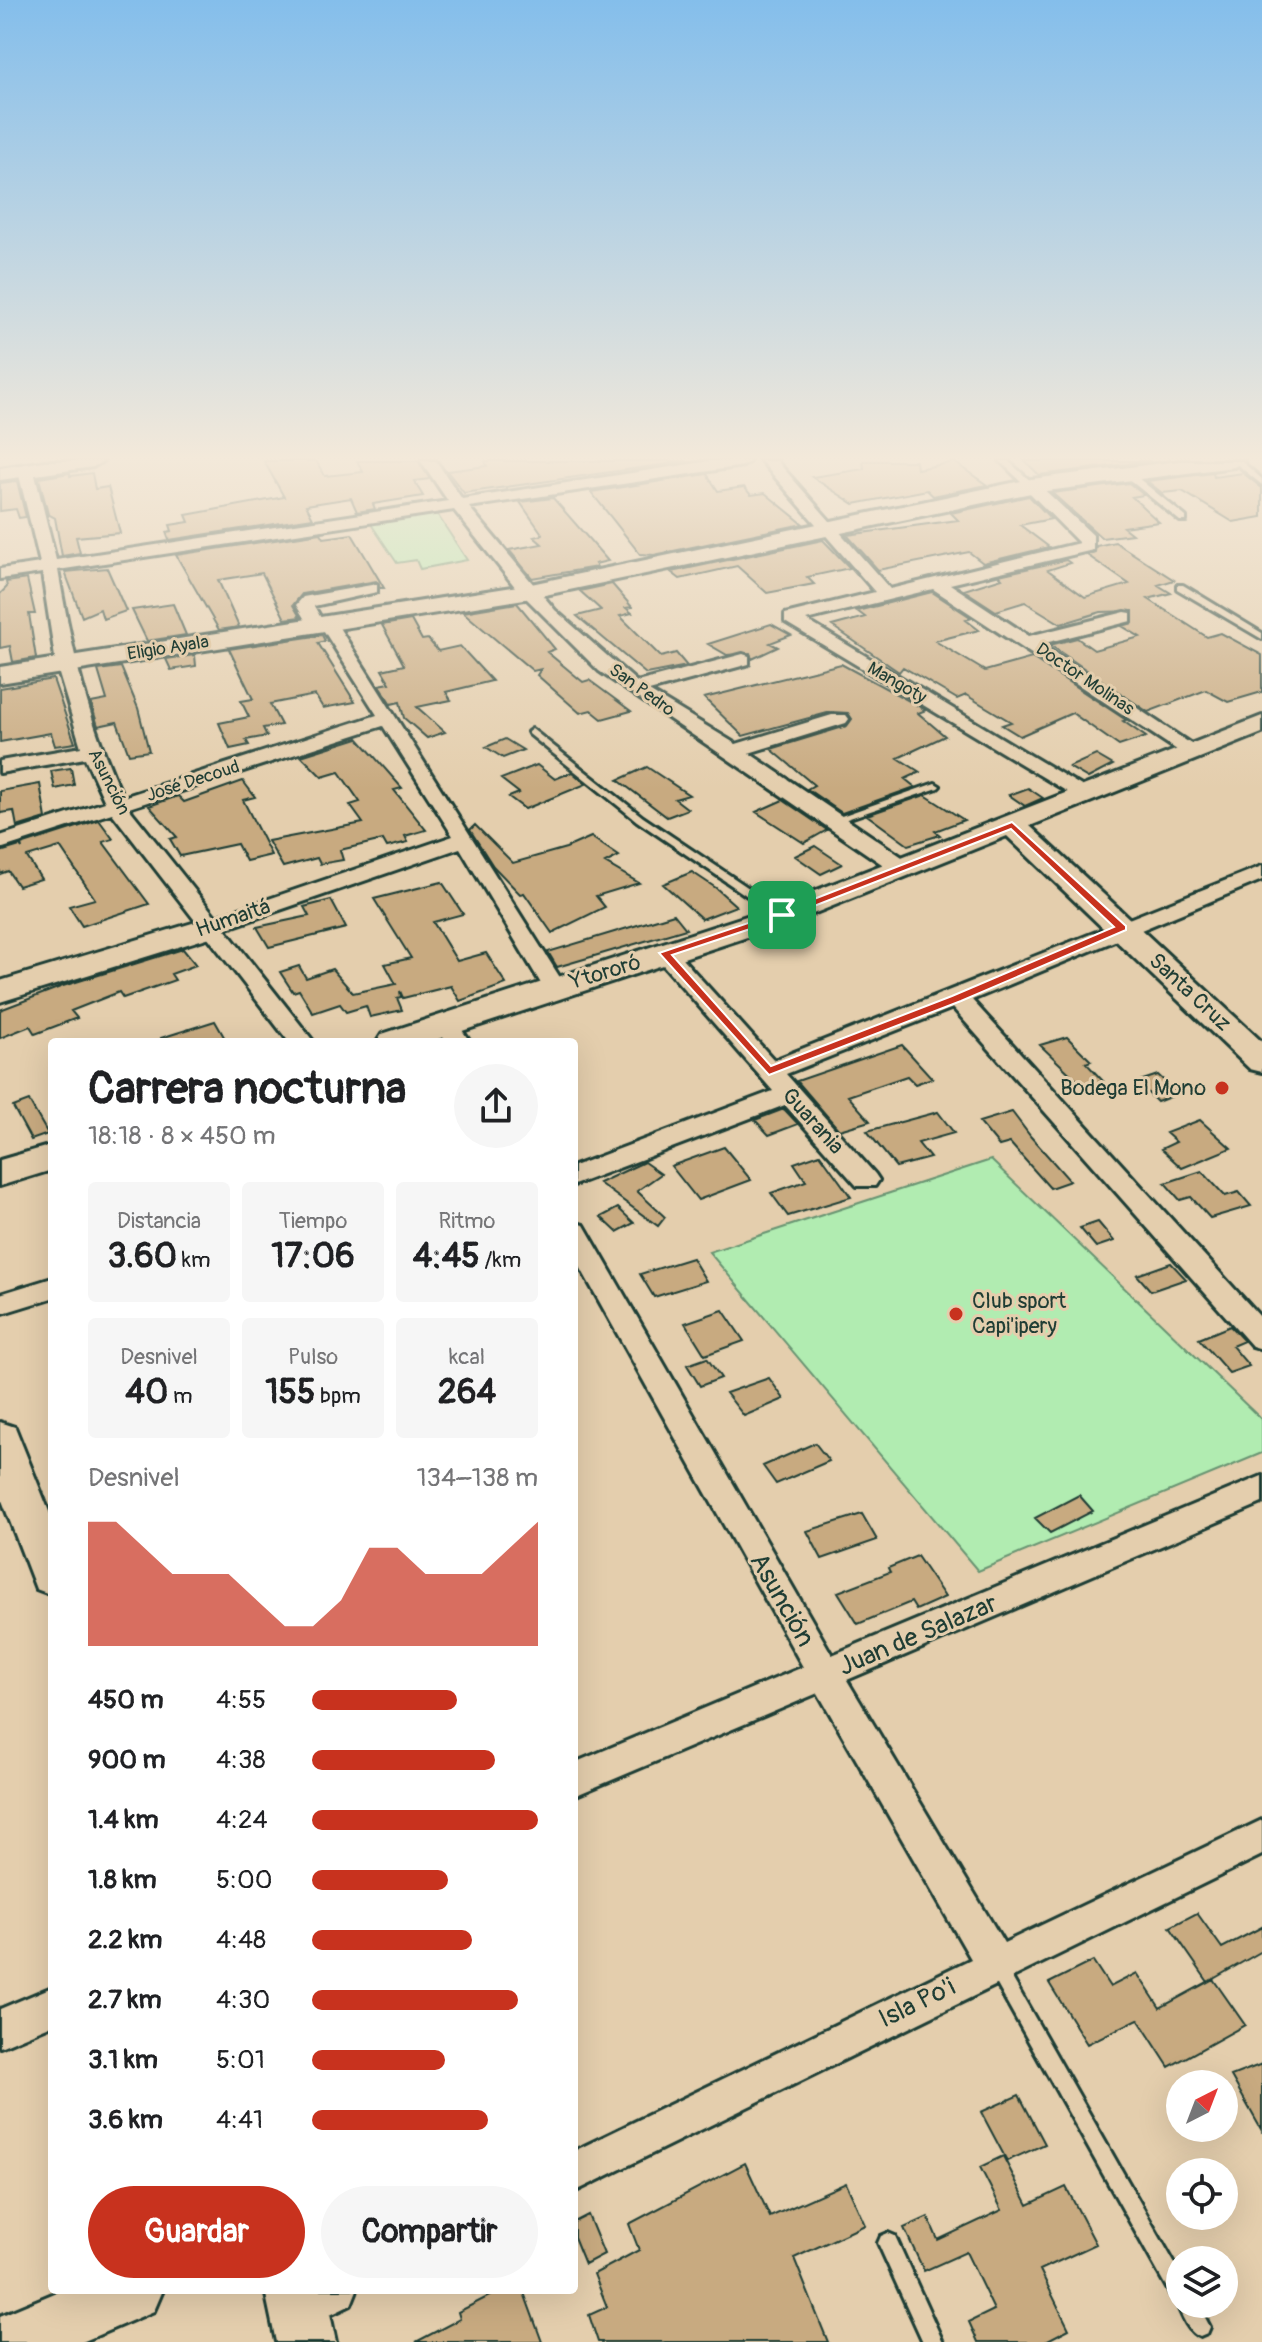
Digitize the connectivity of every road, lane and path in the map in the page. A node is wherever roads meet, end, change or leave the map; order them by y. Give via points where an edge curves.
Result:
1 (23, 570) edge
2 (50, 570) edge
3 (513, 570) edge
4 (630, 570) edge
5 (864, 570) edge
6 (984, 570) edge
7 (0, 574) edge
8 (935, 582) junction
9 (1180, 587) dead end
10 (371, 588) dead end
11 (531, 591) junction
12 (885, 593) junction
13 (1125, 617) dead end
14 (321, 623) junction
15 (1262, 637) edge
16 (1028, 642) junction
17 (743, 660) dead end
18 (65, 664) junction
19 (0, 675) edge
20 (634, 689) junction
21 (387, 718) junction
22 (839, 719) dead end
23 (1262, 724) edge
24 (532, 732) dead end
25 (92, 751) junction
26 (733, 751) junction
27 (1193, 752) junction
28 (0, 767) edge
29 (935, 786) dead end
30 (1088, 796) junction
31 (117, 806) junction
32 (835, 820) junction
33 (1012, 825) junction
34 (465, 839) junction
35 (0, 843) edge
36 (903, 868) junction
37 (1262, 872) edge
38 (782, 915) junction
39 (209, 927) junction
40 (1122, 928) junction
41 (665, 953) junction
42 (554, 987) junction
43 (0, 992) edge
44 (957, 998) junction
45 (452, 1032) edge
46 (299, 1038) edge
47 (417, 1038) edge
48 (1262, 1061) edge
49 (769, 1071) junction
50 (789, 1094) junction
51 (48, 1158) edge
52 (0, 1173) edge
53 (578, 1174) edge
54 (866, 1180) dead end
55 (578, 1239) edge
56 (48, 1289) edge
57 (0, 1304) edge
58 (1262, 1338) edge
59 (0, 1439) edge
60 (1262, 1489) edge
61 (9, 1495) edge
62 (48, 1568) edge
63 (825, 1674) junction
64 (578, 1778) edge
65 (1262, 1837) edge
66 (995, 1964) junction
67 (48, 2008) edge
68 (0, 2028) edge
69 (578, 2170) edge
70 (888, 2243) dead end
71 (1166, 2267) edge
72 (124, 2294) edge
73 (1195, 2318) edge
74 (1200, 2327) dead end
75 (11, 2342) edge
76 (933, 2342) edge

1 - 7 street
2 - 18 street, Asunción
3 - 11 street, San Pedro
4 - 11 street, Eligio Ayala
5 - 12 street
6 - 8 street
8 - 12 street
8 - 16 street, Doctor Molinas
9 - 15 lane
10 - 14 street via 309,601 305,605
11 - 14 street, Eligio Ayala
11 - 20 street, San Pedro
12 - 30 street, Mangoty via 791,618
13 - 16 street
14 - 18 street, Eligio Ayala
14 - 21 street
16 - 27 street, Doctor Molinas
17 - 20 street
18 - 19 street, Eligio Ayala
18 - 25 street, Asunción
20 - 26 street, San Pedro
21 - 31 street, José Decoud
21 - 34 street
22 - 26 street
23 - 27 street, Ytororó
24 - 38 lane via 640,819
25 - 28 street
25 - 31 street, Asunción
26 - 32 street, San Pedro
27 - 30 street, Ytororó
29 - 32 lane
30 - 33 street, Ytororó
31 - 35 street, José Decoud
31 - 39 street, Asunción
32 - 36 street, San Pedro
33 - 36 street, Ytororó
33 - 40 street, Santa Cruz
34 - 39 street, Humaitá
34 - 42 street
36 - 38 street, Ytororó
37 - 40 street
38 - 41 street, Ytororó
39 - 43 street, Humaitá
39 - 46 street, Asunción
40 - 44 street
40 - 48 street, Santa Cruz
41 - 42 street, Ytororó
41 - 49 street, Guarania
42 - 45 street, Ytororó
44 - 49 street
44 - 58 street
45 - 47 street, Ytororó
49 - 50 street, Guarania
50 - 53 street
50 - 54 street, Guarania
51 - 52 street
55 - 63 street, Asunción
56 - 57 street
59 - 61 street
60 - 63 street, Juan de Salazar
61 - 62 street
63 - 64 street, Juan de Salazar
63 - 66 street, Asunción
65 - 66 street, Isla Po'i
66 - 69 street, Isla Po'i
66 - 71 lane
67 - 68 street
70 - 76 lane
72 - 75 street
73 - 74 lane

